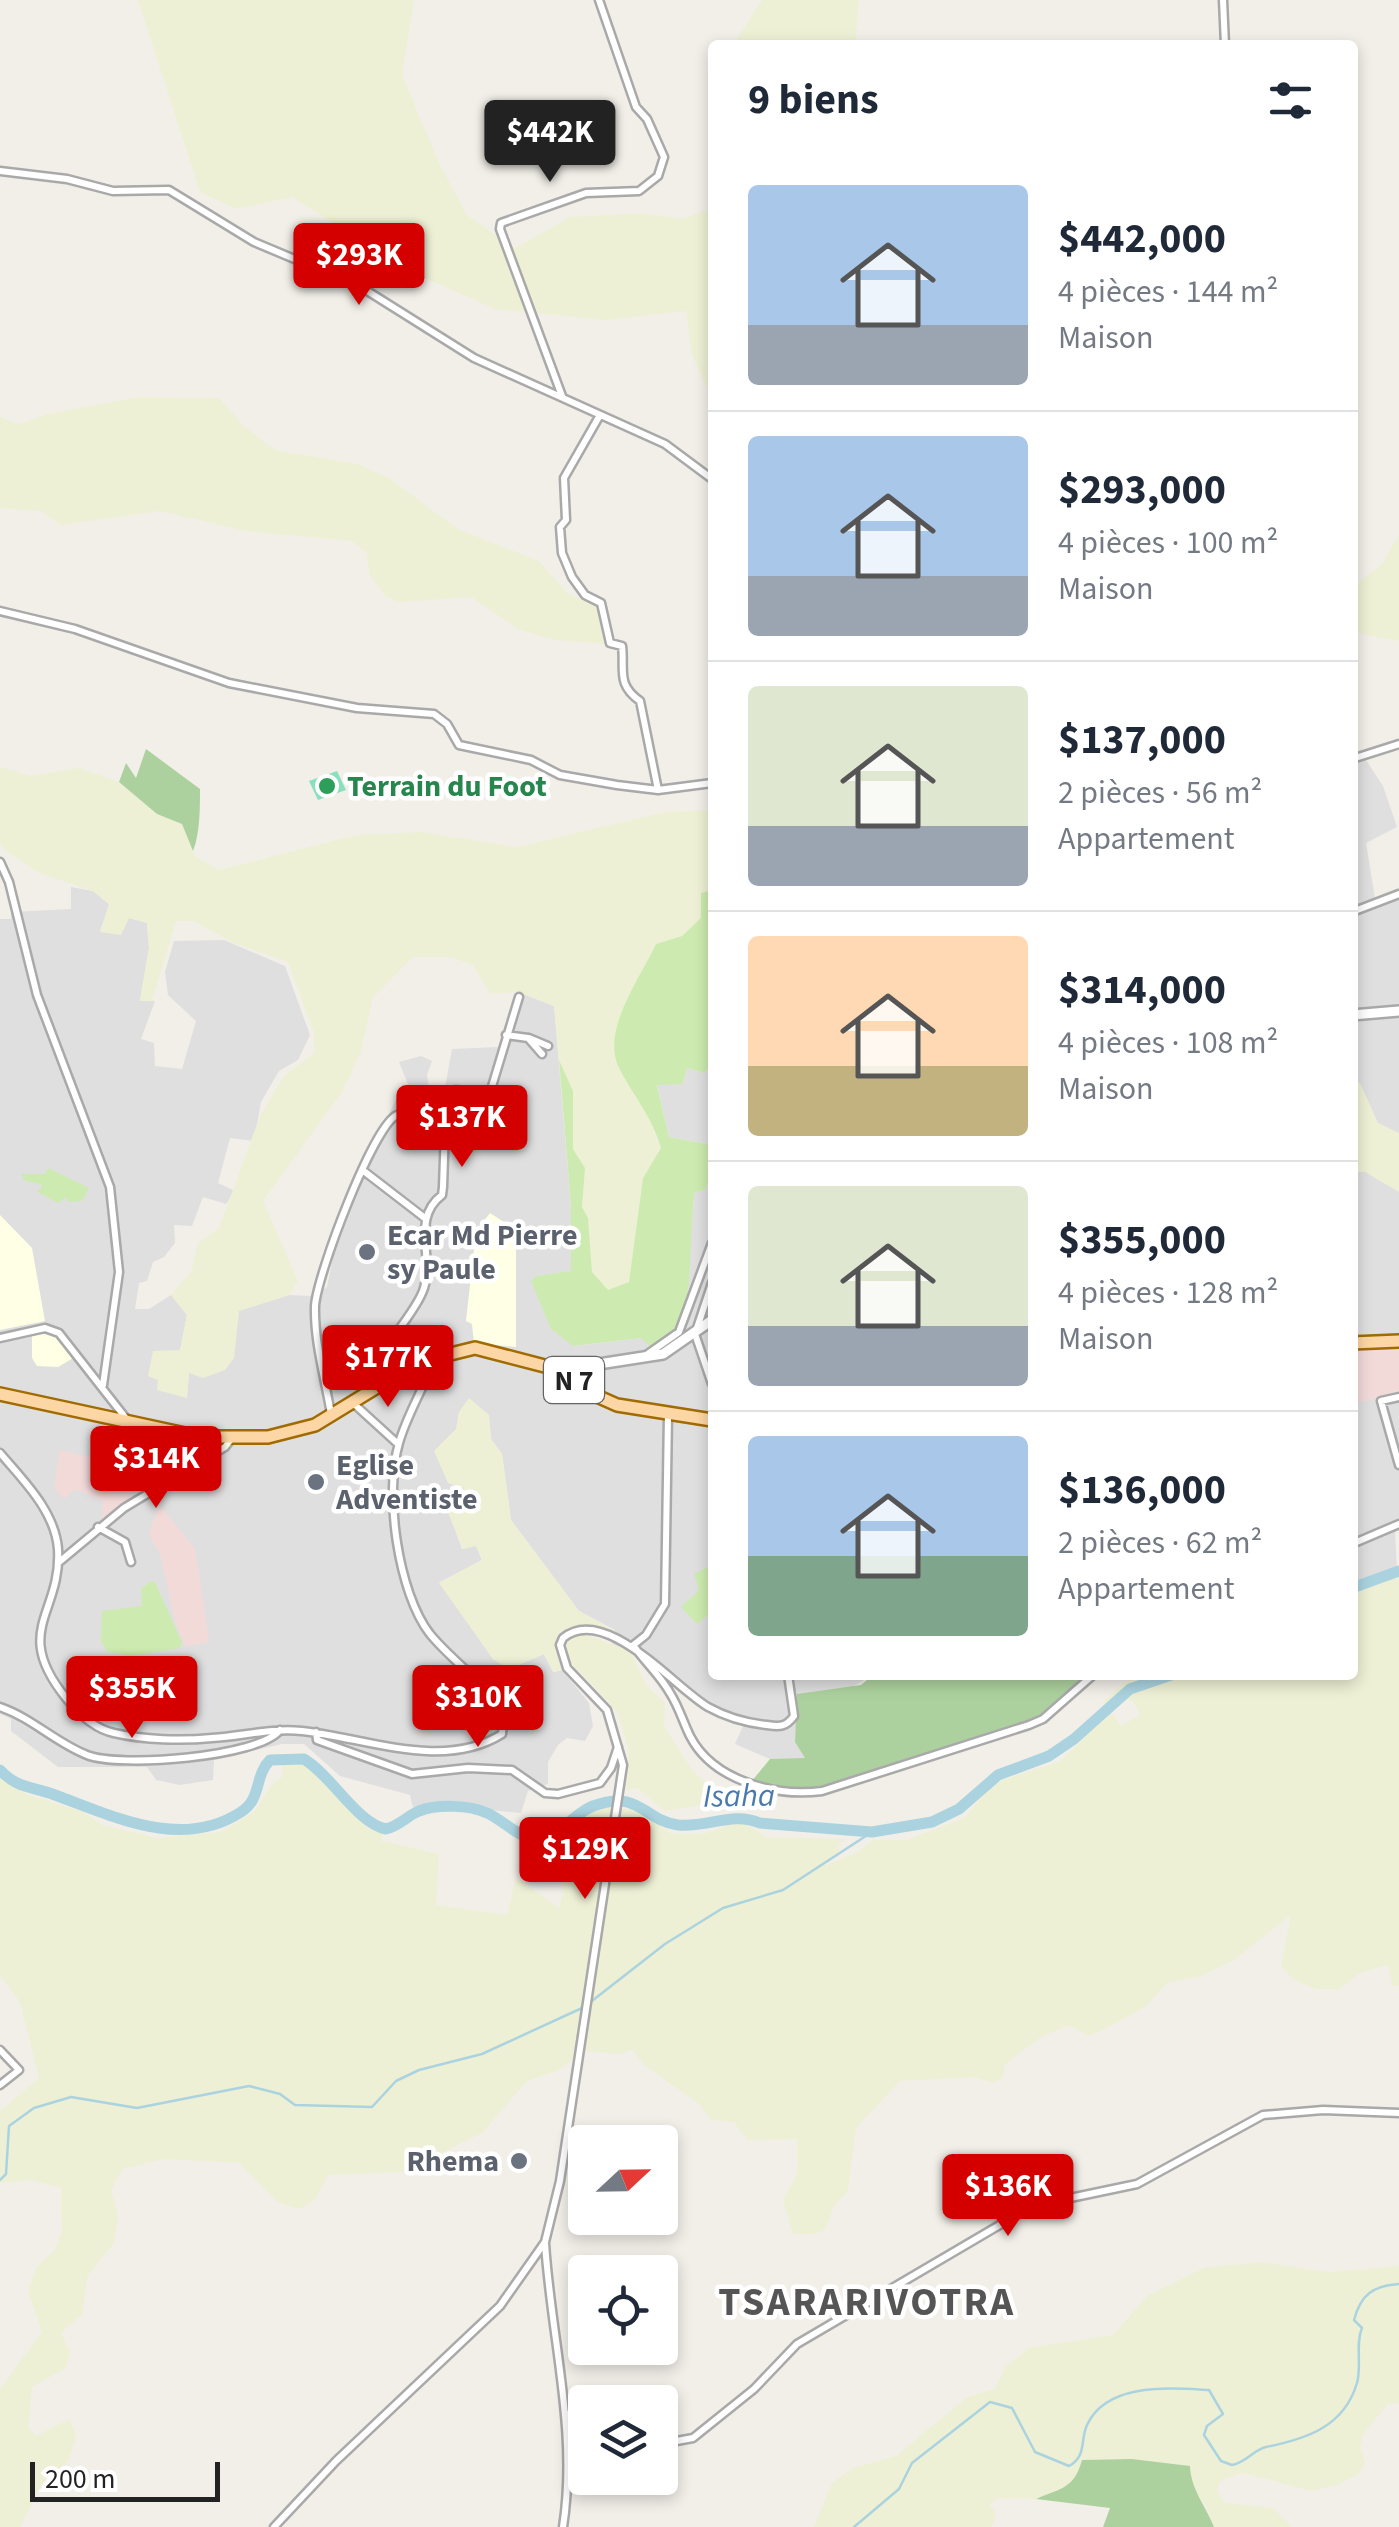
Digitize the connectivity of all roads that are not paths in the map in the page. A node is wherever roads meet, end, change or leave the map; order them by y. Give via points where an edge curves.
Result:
1 (599, 0) edge
2 (1223, 0) edge
3 (1225, 40) edge
4 (0, 171) edge
5 (562, 396) junction
6 (600, 416) junction
7 (708, 476) edge
8 (0, 611) edge
9 (1399, 744) edge
10 (1358, 758) edge
11 (708, 784) edge
12 (658, 790) junction
13 (0, 862) edge
14 (1399, 894) edge
15 (1358, 910) edge
16 (519, 997) dead end
17 (1399, 1011) edge
18 (1358, 1014) edge
19 (506, 1035) junction
20 (528, 1038) junction
21 (548, 1046) dead end
22 (542, 1054) dead end
23 (397, 1115) dead end
24 (365, 1172) junction
25 (426, 1219) junction
26 (708, 1254) edge
27 (708, 1294) edge
28 (708, 1323) edge
29 (694, 1334) junction
30 (0, 1338) edge
31 (1399, 1341) edge
32 (1358, 1343) edge
33 (435, 1357) junction
34 (642, 1359) junction
35 (560, 1370) junction
36 (400, 1372) junction
37 (708, 1373) edge
38 (103, 1384) junction
39 (0, 1394) edge
40 (1399, 1397) edge
41 (353, 1403) junction
42 (331, 1415) junction
43 (668, 1415) junction
44 (708, 1420) edge
45 (129, 1422) junction
46 (232, 1438) junction
47 (398, 1444) junction
48 (0, 1452) edge
49 (1399, 1465) edge
50 (1399, 1524) edge
51 (98, 1528) junction
52 (1358, 1541) edge
53 (132, 1562) dead end
54 (57, 1564) junction
55 (634, 1648) junction
56 (789, 1680) edge
57 (1087, 1680) edge
58 (0, 1707) edge
59 (280, 1729) junction
60 (316, 1732) junction
61 (618, 1740) junction
62 (0, 2050) edge
63 (0, 2084) edge
64 (1399, 2113) edge
65 (544, 2242) junction
66 (568, 2414) joint
67 (678, 2441) edge
68 (274, 2527) edge
69 (564, 2527) edge

1 - 5 street via 636,107 664,156 658,176 639,191 586,193 501,222
2 - 3 street
4 - 5 street via 113,191 169,190 254,242 361,287 474,358
5 - 6 street
6 - 7 street via 665,444
6 - 12 street via 564,478 562,553 584,595 601,603 610,644 622,646 621,678 640,701
8 - 12 street via 76,629 230,683 357,708 434,714 467,748 518,756 560,775
9 - 10 street
11 - 12 street
13 - 38 street via 37,995 110,1187 118,1272
14 - 15 street
16 - 19 street
17 - 18 street
19 - 20 street
19 - 25 street via 490,1093 455,1090 446,1099 442,1195
20 - 21 street
20 - 22 street
23 - 24 street via 379,1134
24 - 25 street
24 - 42 street via 340,1218 315,1302
25 - 36 street via 424,1291 394,1336
26 - 34 street via 679,1332
27 - 29 street
28 - 29 street
29 - 34 street
29 - 37 street
30 - 38 street via 51,1328
31 - 32 main road
33 - 35 main road, N 7 via 475,1348
33 - 36 main road, N 7
33 - 47 street
34 - 35 street
35 - 43 main road, N 7 via 604,1401
36 - 41 main road, N 7
38 - 45 street
39 - 45 main road, N 7
40 - 49 street via 1381,1401
41 - 42 main road, N 7
41 - 47 street
42 - 46 main road, N 7 via 292,1433
43 - 44 main road, N 7
43 - 55 street via 665,1604
45 - 46 main road, N 7
46 - 51 street
47 - 60 street via 396,1518 404,1582 426,1628 487,1686 506,1721 502,1734 464,1750 422,1750
48 - 54 street via 48,1517
50 - 52 street
51 - 53 street via 125,1542
51 - 54 street
54 - 59 street via 38,1643 53,1682 86,1719 113,1734 190,1739
55 - 56 street via 707,1706 746,1722 789,1724 794,1716
55 - 57 street via 663,1681 691,1738 714,1764 750,1784 794,1793 822,1791 1029,1726
55 - 61 street via 577,1630 560,1646 567,1668 607,1710
58 - 59 street via 88,1756 111,1760 250,1747 265,1744
59 - 60 street
60 - 61 street via 317,1740 406,1773 512,1770 545,1793 558,1794 600,1782
61 - 65 street via 618,1808 560,2182
62 - 63 street via 19,2070
64 - 67 street via 1263,2115 1137,2184 1032,2206 796,2344 754,2388 692,2438
65 - 66 street
65 - 68 street via 500,2306
66 - 69 street

